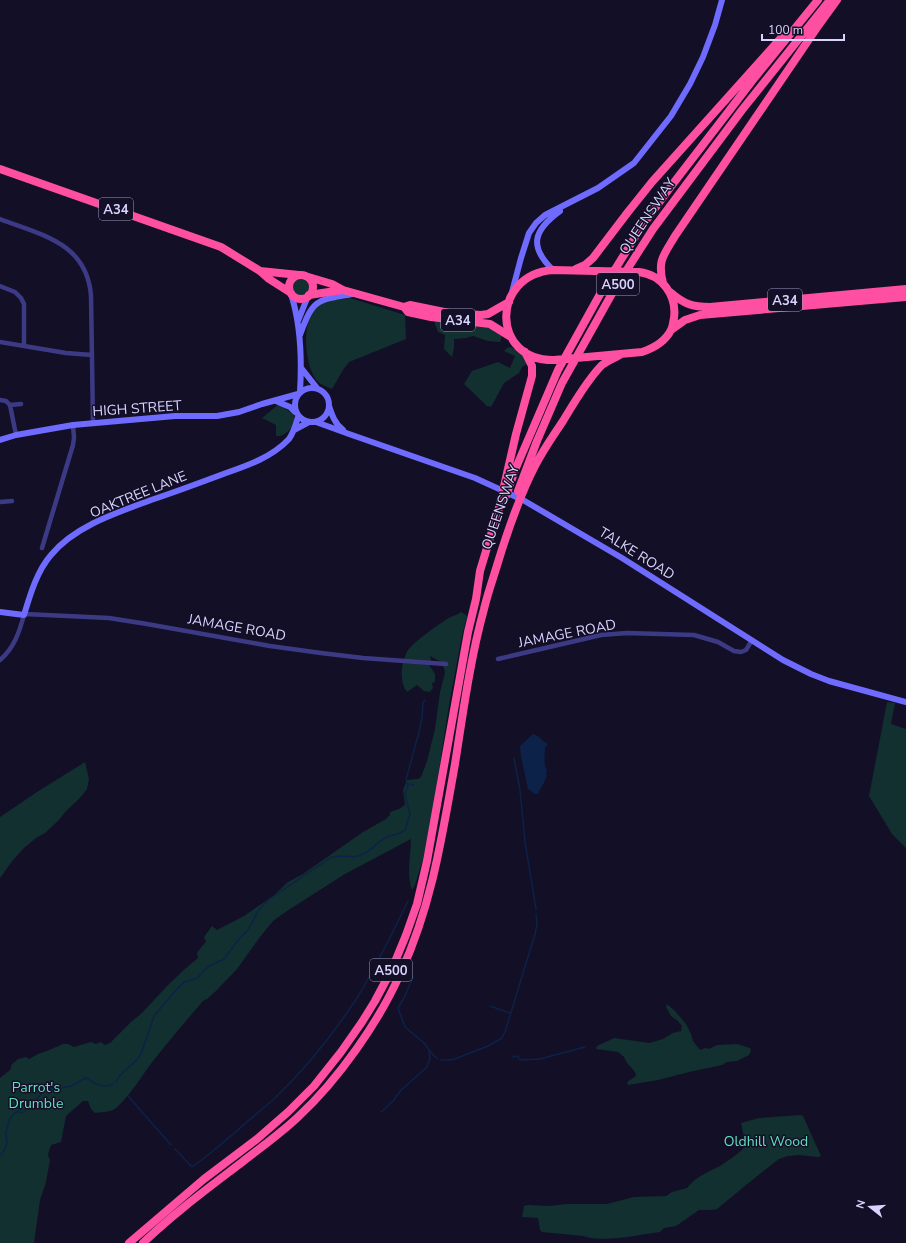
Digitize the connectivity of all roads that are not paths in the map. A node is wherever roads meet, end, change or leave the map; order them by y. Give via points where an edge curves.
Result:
1 (722, 0) edge
2 (817, 0) edge
3 (830, 0) edge
4 (837, 0) edge
5 (0, 169) edge
6 (570, 203) junction
7 (0, 219) edge
8 (553, 270) junction
9 (573, 270) junction
10 (260, 271) junction
11 (303, 275) junction
12 (663, 283) junction
13 (0, 286) edge
14 (906, 289) edge
15 (343, 290) junction
16 (669, 291) junction
17 (291, 293) junction
18 (356, 293) junction
19 (308, 296) junction
20 (906, 297) edge
21 (510, 299) junction
22 (404, 307) junction
23 (298, 321) junction
24 (671, 330) junction
25 (299, 337) junction
26 (510, 337) junction
27 (0, 342) edge
28 (24, 346) junction
29 (525, 352) junction
30 (92, 355) junction
31 (620, 355) junction
32 (302, 369) junction
33 (317, 388) junction
34 (299, 393) junction
35 (0, 400) edge
36 (275, 401) junction
37 (21, 404) dead end
38 (10, 405) junction
39 (329, 406) junction
40 (297, 415) junction
41 (309, 422) junction
42 (316, 422) junction
43 (93, 423) junction
44 (73, 425) junction
45 (294, 430) junction
46 (349, 434) junction
47 (16, 435) junction
48 (0, 440) edge
49 (0, 502) edge
50 (12, 502) dead end
51 (42, 548) dead end
52 (476, 599) junction
53 (484, 610) junction
54 (0, 612) edge
55 (24, 614) junction
56 (752, 640) junction
57 (498, 659) dead end
58 (0, 660) edge
59 (446, 664) dead end
60 (906, 702) edge
61 (129, 1243) edge
62 (143, 1243) edge

1 - 6 street via 703,57 671,116 634,163 598,188
2 - 9 highway, A500 via 652,182 594,258
2 - 52 highway, QUEENSWAY / A500 via 672,185 642,226 604,287 558,370 515,470
3 - 53 highway, QUEENSWAY / A500 via 689,179 614,290 562,383 537,441 508,520
4 - 12 highway via 662,258 660,266
5 - 10 highway, A34 via 222,247
6 - 8 street via 547,222 538,235 538,252
6 - 21 street via 545,215 532,228
7 - 30 street via 53,239 69,250 81,264 91,286
8 - 9 highway
8 - 21 highway via 533,274 520,284
9 - 12 highway via 643,272
10 - 11 highway, A34
10 - 17 highway, A34
11 - 15 highway, A34
11 - 17 highway via 290,281
11 - 19 highway via 310,280 312,286
12 - 16 highway
13 - 28 street via 15,292 24,304
14 - 16 highway, A34 via 697,307 683,303
15 - 18 highway, A34
15 - 19 highway, A34
16 - 24 highway via 674,306
17 - 19 highway via 298,298
17 - 23 street
18 - 22 highway, A34
18 - 25 street via 326,298 313,306
19 - 23 street
20 - 24 highway, A34 via 700,315
21 - 22 highway, A34 via 488,314 481,315 449,313 410,305
21 - 26 highway via 506,316
22 - 26 highway, A34 via 408,312 431,317 490,324
23 - 25 street
24 - 31 highway via 660,344 653,348
25 - 32 street
26 - 29 highway
27 - 28 street
28 - 30 street
29 - 31 highway via 538,358 554,360
29 - 52 highway via 532,366 532,376 480,571
30 - 43 street
31 - 53 highway via 604,364 593,377 536,465 517,506
32 - 33 street
32 - 34 street
33 - 34 street
33 - 39 street via 326,395
34 - 36 street, HIGH STREET
34 - 40 street via 294,407
35 - 38 street
36 - 40 street via 290,407
36 - 43 street, HIGH STREET via 217,416 175,416
37 - 38 street
38 - 47 street
39 - 42 street via 326,415
39 - 46 street, TALKE ROAD via 338,426
40 - 41 street
40 - 45 street, OAKTREE LANE
41 - 42 street
41 - 45 street, OAKTREE LANE
42 - 46 street, TALKE ROAD
43 - 44 street, HIGH STREET
44 - 47 street, HIGH STREET
44 - 51 street via 73,445
45 - 55 street, OAKTREE LANE via 290,438 278,449 255,463 109,516 72,536 51,554 43,566
46 - 56 street, TALKE ROAD via 476,478 523,500 622,558
47 - 48 street, HIGH STREET
49 - 50 street
52 - 61 highway, A500 via 428,861 406,935 375,1001 341,1052 314,1086 288,1112
53 - 62 highway, A500 via 438,859 431,889 401,973 365,1036 322,1092 299,1116
54 - 55 street, JAMAGE ROAD
55 - 58 street via 16,641
55 - 59 street, JAMAGE ROAD via 109,618 270,646 363,658
56 - 57 street, JAMAGE ROAD via 746,650 741,652 694,635 627,633 601,635
56 - 60 street, TALKE ROAD via 811,674 843,686

